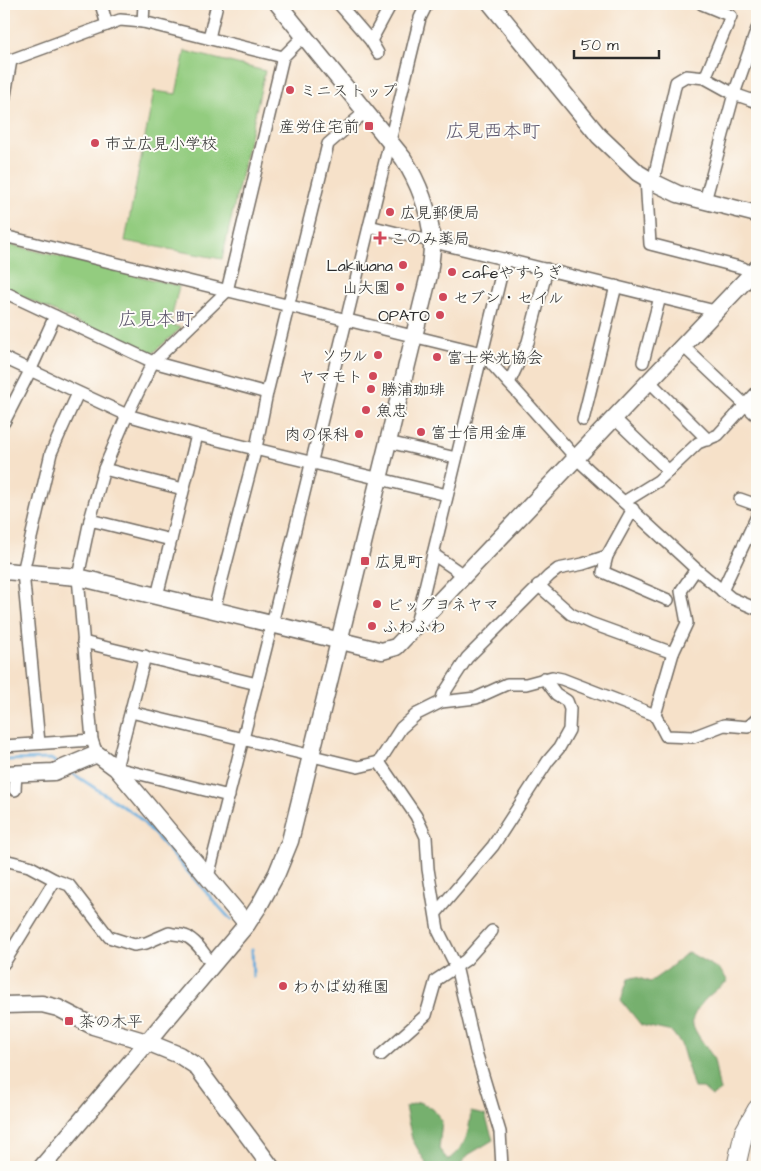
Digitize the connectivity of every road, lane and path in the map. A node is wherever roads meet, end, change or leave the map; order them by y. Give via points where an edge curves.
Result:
1 (101, 4) edge
2 (144, 4) edge
3 (217, 4) edge
4 (278, 4) edge
5 (339, 4) edge
6 (391, 4) edge
7 (427, 4) edge
8 (491, 4) edge
9 (702, 4) edge
10 (143, 22) junction
11 (107, 25) junction
12 (757, 29) edge
13 (304, 36) junction
14 (209, 38) junction
15 (371, 41) junction
16 (378, 53) dead end
17 (283, 57) junction
18 (8, 59) edge
19 (705, 78) junction
20 (734, 94) junction
21 (4, 101) edge
22 (757, 102) edge
23 (365, 112) junction
24 (391, 143) junction
25 (649, 180) junction
26 (705, 201) junction
27 (757, 214) edge
28 (369, 226) junction
29 (4, 236) edge
30 (432, 241) junction
31 (505, 259) junction
32 (547, 269) junction
33 (756, 273) edge
34 (616, 286) junction
35 (227, 291) junction
36 (4, 292) edge
37 (660, 297) junction
38 (288, 305) junction
39 (716, 311) junction
40 (55, 316) junction
41 (346, 319) junction
42 (414, 336) junction
43 (682, 346) junction
44 (482, 353) junction
45 (4, 358) edge
46 (153, 362) junction
47 (644, 362) dead end
48 (30, 371) junction
49 (649, 381) junction
50 (509, 383) junction
51 (757, 392) edge
52 (78, 393) junction
53 (266, 393) junction
54 (745, 404) junction
55 (128, 415) junction
56 (757, 416) edge
57 (614, 418) junction
58 (583, 420) dead end
59 (4, 422) edge
60 (197, 434) junction
61 (708, 440) junction
62 (388, 442) junction
63 (256, 448) junction
64 (456, 458) junction
65 (576, 458) junction
66 (312, 462) junction
67 (104, 469) junction
68 (669, 471) junction
69 (379, 478) junction
70 (183, 489) junction
71 (447, 496) junction
72 (740, 499) dead end
73 (757, 505) edge
74 (628, 506) junction
75 (757, 516) edge
76 (90, 520) junction
77 (171, 540) junction
78 (433, 554) junction
79 (607, 556) junction
80 (696, 569) junction
81 (4, 571) edge
82 (23, 572) junction
83 (465, 576) junction
84 (78, 577) junction
85 (538, 585) junction
86 (722, 591) junction
87 (157, 596) junction
88 (668, 600) dead end
89 (757, 609) edge
90 (214, 610) junction
91 (272, 624) junction
92 (415, 629) junction
93 (340, 641) junction
94 (83, 642) junction
95 (673, 652) junction
96 (144, 656) junction
97 (544, 678) junction
98 (257, 684) junction
99 (441, 702) junction
100 (131, 712) junction
101 (655, 715) junction
102 (757, 719) edge
103 (243, 740) junction
104 (38, 743) junction
105 (4, 746) edge
106 (95, 747) junction
107 (311, 756) junction
108 (379, 762) junction
109 (116, 768) junction
110 (10, 773) edge
111 (15, 790) dead end
112 (229, 796) junction
113 (4, 860) edge
114 (208, 877) junction
115 (55, 880) junction
116 (436, 913) junction
117 (247, 924) junction
118 (492, 931) dead end
119 (4, 963) edge
120 (213, 966) junction
121 (456, 966) junction
122 (4, 1005) edge
123 (148, 1042) junction
124 (381, 1055) dead end
125 (757, 1109) edge
126 (42, 1167) edge
127 (271, 1167) edge
128 (502, 1167) edge
129 (736, 1167) edge

1 - 11 street
2 - 10 street
3 - 14 street
4 - 13 street
5 - 15 street
6 - 15 street
7 - 24 street via 420,18
8 - 25 street via 599,136
9 - 19 street via 731,16
10 - 11 street via 120,20
10 - 14 street
11 - 18 street
12 - 20 street
13 - 17 street
13 - 23 street
14 - 17 street
15 - 16 street
17 - 35 street
18 - 21 street
19 - 20 street
19 - 25 street via 686,76 676,82
20 - 22 street
20 - 26 street
23 - 24 street
23 - 38 street via 328,144
24 - 28 street
24 - 30 street via 414,176 424,200
25 - 26 street via 678,194
25 - 33 street via 650,244
26 - 27 street
28 - 30 street
28 - 41 street
29 - 35 street
30 - 31 street
30 - 42 street via 429,275
31 - 32 street
31 - 44 street
32 - 34 street
32 - 50 street via 528,342
33 - 39 street
34 - 37 street
34 - 58 street
35 - 38 street
35 - 46 street
36 - 40 street
37 - 39 street
37 - 47 street
38 - 41 street
38 - 53 street
39 - 43 street
40 - 46 street
40 - 48 street
41 - 42 street
41 - 66 street
42 - 44 street
42 - 62 street
43 - 49 street
43 - 54 street
44 - 50 street
44 - 64 street
45 - 48 street
46 - 53 street
46 - 55 street
48 - 52 street
48 - 59 street
49 - 57 street
49 - 61 street
50 - 65 street
51 - 54 street
52 - 55 street
52 - 82 street via 51,453
53 - 63 street
54 - 56 street
54 - 61 street via 718,435
55 - 60 street
55 - 67 street
57 - 65 street
57 - 68 street
60 - 63 street
60 - 70 street
61 - 68 street via 698,443
62 - 64 street
62 - 69 street
63 - 66 street
63 - 90 street
64 - 71 street
65 - 74 street
65 - 83 street
66 - 69 street
66 - 91 street
67 - 70 street
67 - 76 street
68 - 74 street
69 - 71 street
69 - 93 street
70 - 77 street
71 - 78 street
72 - 73 street
74 - 79 street
74 - 80 street
75 - 86 street
76 - 77 street
76 - 84 street
77 - 87 street
78 - 83 street
78 - 92 street
79 - 85 street via 558,569
79 - 88 street via 603,572
80 - 86 street
80 - 95 street via 681,591 688,623
81 - 82 street
82 - 84 street
82 - 104 street
83 - 92 street
84 - 87 street
84 - 94 street
85 - 95 street via 571,614
85 - 99 street via 467,658
86 - 89 street
87 - 90 street
90 - 91 street
91 - 93 street
91 - 98 street
92 - 93 street via 396,647 382,651
93 - 107 street
94 - 96 street
94 - 106 street
95 - 101 street
96 - 98 street
96 - 100 street
97 - 99 street via 526,684 507,684 476,698
97 - 101 street via 562,679
97 - 116 street via 556,694 567,701 569,730 493,846
98 - 103 street
99 - 108 street via 417,714 400,728
100 - 103 street
100 - 109 street
101 - 102 street via 666,736 681,738 694,737 724,725 748,727
103 - 107 street
103 - 112 street
104 - 105 street
104 - 106 street
106 - 109 street
106 - 110 street via 54,772
107 - 108 street via 358,767
107 - 117 street via 290,841 278,873
108 - 116 street via 416,816 426,837
109 - 112 street
109 - 114 street
110 - 111 street
112 - 114 street
113 - 115 street via 29,866
114 - 117 street
115 - 119 street
115 - 120 street via 69,885 109,938 134,945 169,933 184,935 192,939
116 - 121 street via 438,930
117 - 120 street
118 - 121 street via 466,960
120 - 123 street
121 - 124 street via 436,980 426,1015
121 - 128 street via 476,1052 500,1132
122 - 123 street via 42,1004 58,1008 93,1026
123 - 126 street
123 - 127 street via 196,1066
125 - 129 main road via 744,1132

